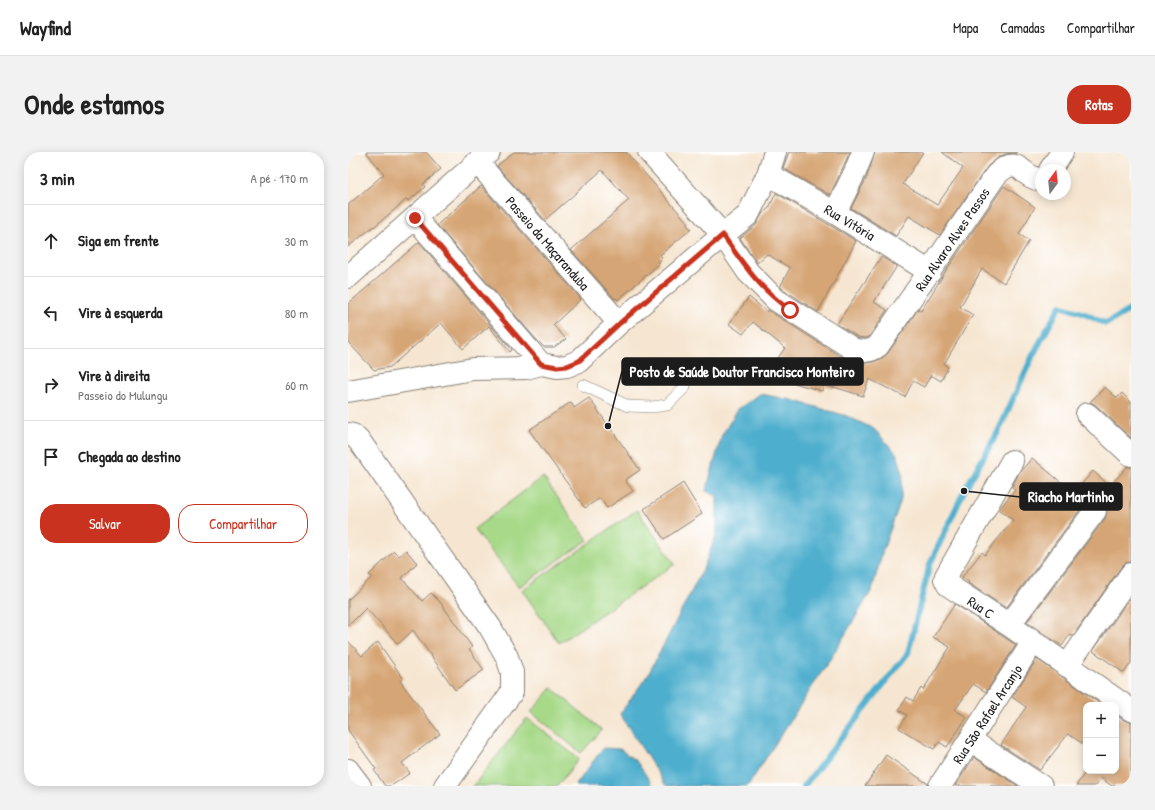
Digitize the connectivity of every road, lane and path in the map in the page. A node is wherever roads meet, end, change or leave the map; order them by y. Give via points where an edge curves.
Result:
1 (775, 152) edge
2 (863, 152) edge
3 (1062, 152) edge
4 (652, 153) edge
5 (483, 157) edge
6 (1054, 164) edge
7 (768, 174) junction
8 (1035, 178) edge
9 (835, 213) junction
10 (415, 218) junction
11 (723, 235) junction
12 (930, 272) junction
13 (348, 277) edge
14 (620, 323) junction
15 (541, 364) junction
16 (583, 384) dead end
17 (685, 387) dead end
18 (348, 391) edge
19 (1087, 414) dead end
20 (348, 434) edge
21 (1131, 455) edge
22 (1012, 461) dead end
23 (1095, 511) dead end
24 (1131, 574) edge
25 (1009, 624) junction
26 (1033, 642) junction
27 (1067, 666) junction
28 (1131, 710) edge
29 (970, 740) junction
30 (348, 770) edge
31 (360, 786) edge
32 (445, 786) edge
33 (940, 786) edge
34 (1041, 786) edge

1 - 7 street
2 - 9 street
3 - 6 street
4 - 11 street
5 - 10 street
5 - 14 street, Passeio da Maçaranduba
7 - 9 street, Rua Vitória
7 - 11 street via 748,215
8 - 12 street, Rua Alvaro Alves Passos via 1017,166 1002,168
9 - 12 street, Rua Vitória
10 - 13 street
10 - 15 street
11 - 12 street, Rua Alvaro Alves Passos via 748,272 776,300 853,349 866,352 878,346
11 - 14 street
14 - 15 street via 579,361 557,367
15 - 18 street via 526,368 473,369
16 - 17 lane via 628,406 652,408 667,405
19 - 21 street
20 - 32 street via 366,449 486,621 507,657 512,672 512,692
22 - 25 street, Rua C via 945,579 948,585
23 - 25 street
24 - 27 street
25 - 26 street, Rua C
26 - 27 street, Rua C
26 - 29 street, Rua São Rafael Arcanjo
27 - 28 street, Rua C
29 - 33 street, Rua São Rafael Arcanjo
29 - 34 street
30 - 31 street

